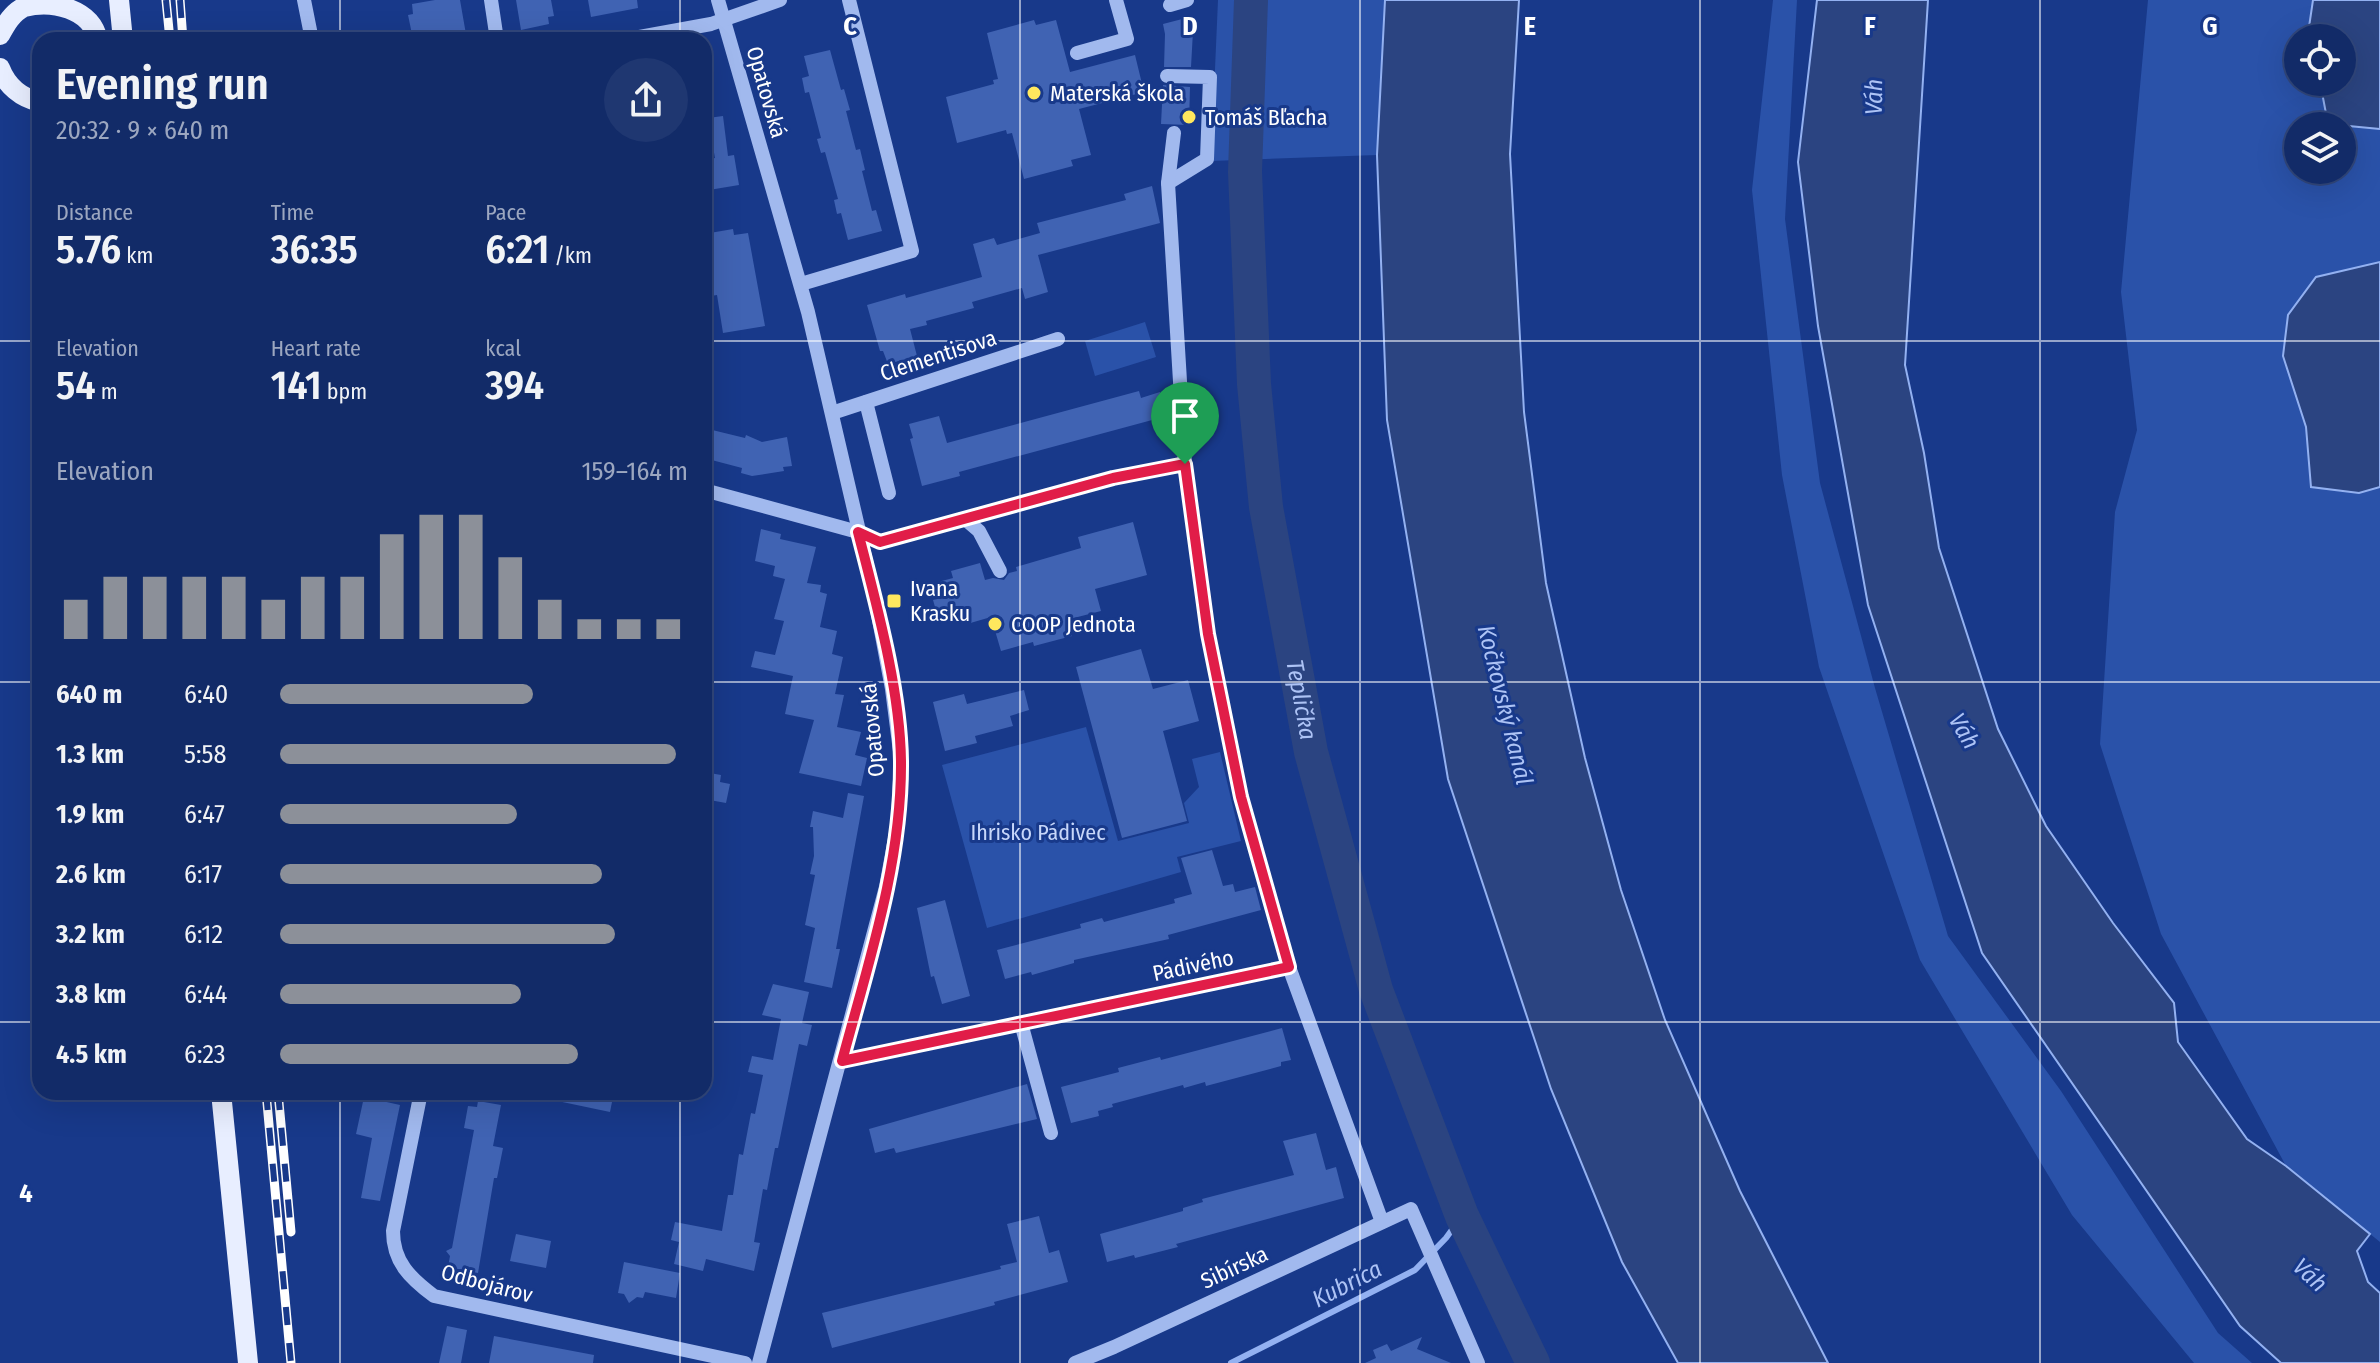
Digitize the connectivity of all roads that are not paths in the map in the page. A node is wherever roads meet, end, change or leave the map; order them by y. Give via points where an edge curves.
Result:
1 (41, 0) edge
2 (119, 0) edge
3 (304, 0) edge
4 (491, 0) edge
5 (718, 0) edge
6 (780, 0) edge
7 (849, 0) edge
8 (1116, 0) edge
9 (1187, 0) edge
10 (78, 5) edge
11 (1170, 5) dead end
12 (723, 20) junction
13 (94, 32) edge
14 (122, 32) edge
15 (310, 32) edge
16 (496, 32) edge
17 (663, 32) edge
18 (0, 35) edge
19 (1077, 53) dead end
20 (1167, 76) dead end
21 (3, 77) edge
22 (32, 99) edge
23 (1174, 133) dead end
24 (1168, 183) junction
25 (801, 284) junction
26 (1058, 339) dead end
27 (866, 402) junction
28 (832, 413) junction
29 (1185, 464) junction
30 (712, 492) edge
31 (889, 493) dead end
32 (965, 519) junction
33 (858, 532) junction
34 (1000, 571) dead end
35 (1289, 967) junction
36 (1021, 1023) junction
37 (842, 1061) junction
38 (222, 1100) edge
39 (419, 1100) edge
40 (1051, 1133) dead end
41 (1382, 1222) junction
42 (248, 1363) edge
43 (745, 1363) edge
44 (759, 1363) edge
45 (1075, 1363) edge
46 (1478, 1363) edge

1 - 10 main road
1 - 18 main road via 10,18
2 - 14 main road
3 - 15 street
4 - 16 street
5 - 12 street, Opatovská
6 - 12 street
7 - 25 street via 912,251
8 - 19 street via 1127,39
9 - 11 street
10 - 13 main road
12 - 17 street
12 - 25 street, Opatovská
20 - 24 street via 1210,77 1207,159
21 - 22 main road
23 - 24 street
24 - 29 street
25 - 28 street, Opatovská
26 - 27 street, Clementisova
27 - 28 street, Clementisova
27 - 31 street
28 - 33 street, Opatovská
29 - 32 street
29 - 35 street via 1208,634 1241,797
30 - 33 street
32 - 33 street via 880,542
32 - 34 street via 979,531
33 - 37 street, Opatovská via 892,689 901,759 898,822 886,887
35 - 36 street, Pádivého
35 - 41 street
36 - 37 street, Pádivého
36 - 40 street
37 - 44 street, Opatovská
38 - 42 main road
39 - 43 street, Odbojárov via 393,1231 398,1260 412,1280 434,1296
41 - 45 street, Sibírska
41 - 46 street, Sibírska via 1411,1209

